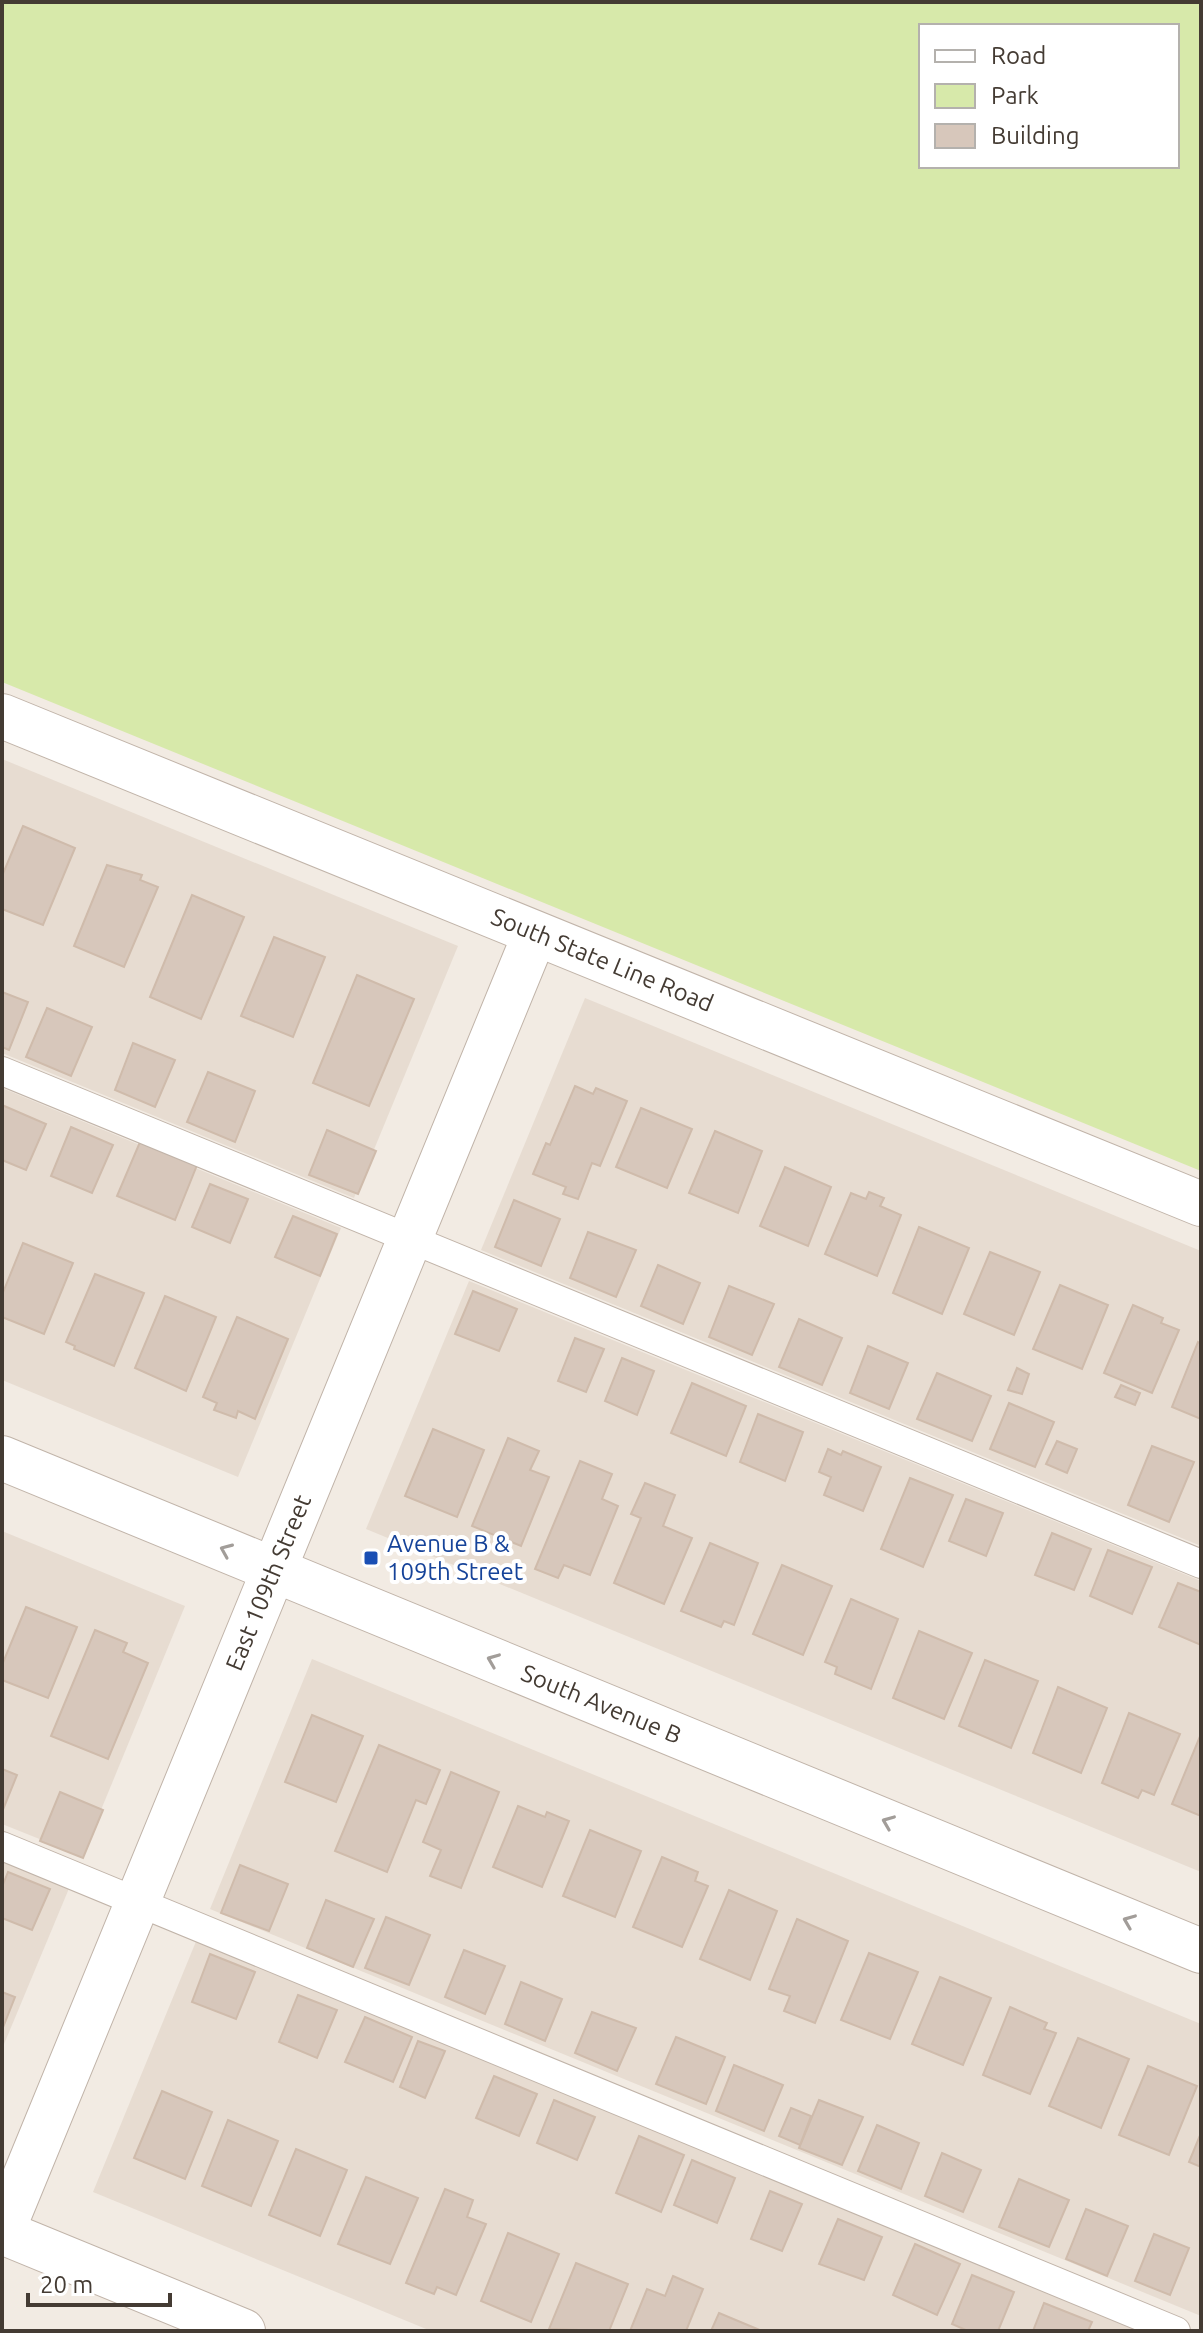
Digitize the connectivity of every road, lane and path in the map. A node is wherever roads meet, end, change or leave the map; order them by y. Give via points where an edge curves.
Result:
1 (2, 716) edge
2 (535, 934) junction
3 (2, 1071) edge
4 (1201, 1204) edge
5 (411, 1239) junction
6 (2, 1458) edge
7 (1201, 1564) edge
8 (274, 1570) junction
9 (2, 1846) edge
10 (138, 1901) junction
11 (1201, 1951) edge
12 (2, 2232) edge
13 (243, 2331) edge
14 (1176, 2331) edge

1 - 2 street, South State Line Road
2 - 4 street, South State Line Road
2 - 5 street, East 109th Street
3 - 5 lane
5 - 7 lane
5 - 8 street, East 109th Street
8 -> 6 street, South Avenue B
8 - 10 street, East 109th Street
11 -> 8 street, South Avenue B
9 - 10 lane
10 - 12 street, East 109th Street
10 - 14 lane
12 - 13 street

